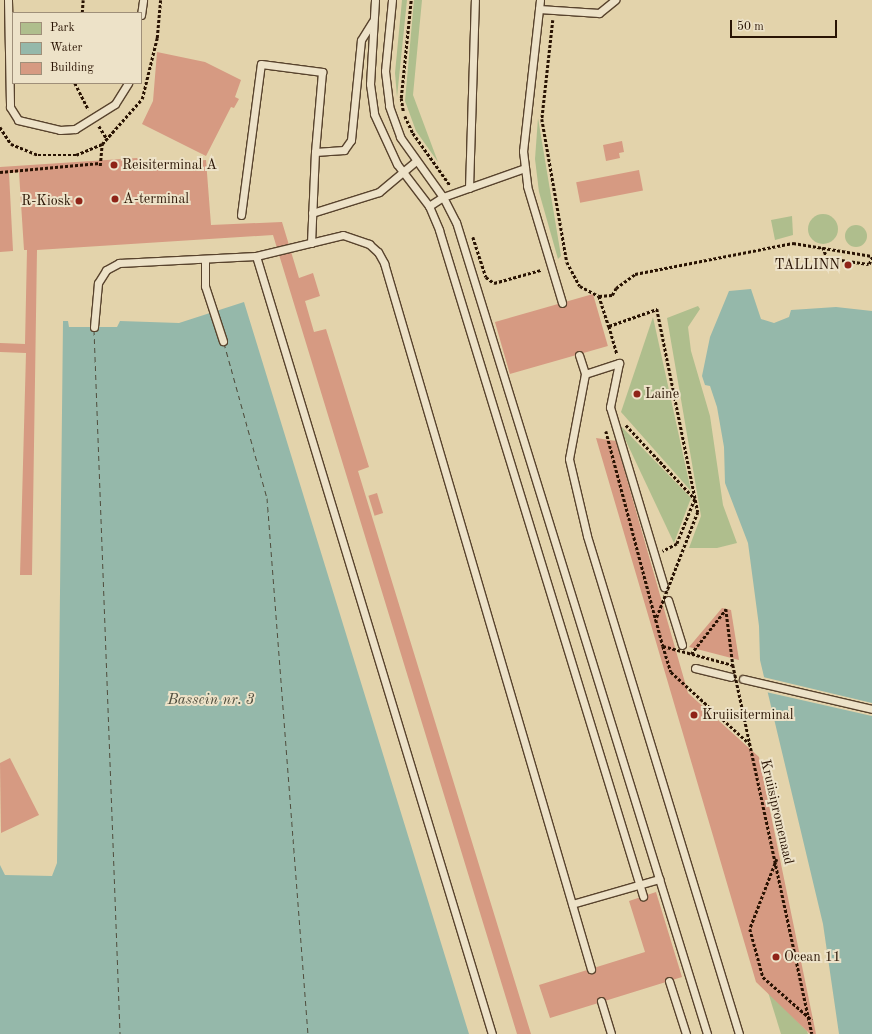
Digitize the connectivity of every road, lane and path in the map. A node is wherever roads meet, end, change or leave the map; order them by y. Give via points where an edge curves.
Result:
1 (9, 0) edge
2 (84, 0) edge
3 (143, 0) edge
4 (160, 0) edge
5 (375, 0) edge
6 (392, 0) edge
7 (411, 0) edge
8 (474, 0) edge
9 (540, 0) edge
10 (615, 0) edge
11 (539, 9) junction
12 (554, 10) junction
13 (82, 12) edge
14 (142, 12) edge
15 (374, 19) junction
16 (9, 61) dead end
17 (127, 84) edge
18 (0, 127) edge
19 (102, 144) junction
20 (315, 152) junction
21 (416, 161) junction
22 (525, 168) junction
23 (0, 172) edge
24 (403, 172) junction
25 (469, 188) junction
26 (455, 193) junction
27 (443, 197) junction
28 (429, 206) junction
29 (312, 213) junction
30 (241, 215) dead end
31 (471, 230) dead end
32 (311, 243) junction
33 (823, 247) junction
34 (256, 256) junction
35 (872, 256) edge
36 (205, 259) junction
37 (567, 262) junction
38 (551, 267) junction
39 (599, 296) junction
40 (562, 303) dead end
41 (609, 326) junction
42 (94, 327) dead end
43 (223, 340) dead end
44 (579, 355) dead end
45 (619, 363) junction
46 (585, 374) junction
47 (610, 407) junction
48 (604, 437) dead end
49 (695, 499) junction
50 (654, 555) junction
51 (664, 587) dead end
52 (668, 600) dead end
53 (656, 620) junction
54 (682, 645) dead end
55 (663, 646) junction
56 (690, 654) junction
57 (733, 665) junction
58 (695, 668) dead end
59 (731, 677) dead end
60 (743, 679) dead end
61 (872, 709) edge
62 (751, 745) junction
63 (777, 859) junction
64 (659, 879) junction
65 (639, 884) junction
66 (643, 896) dead end
67 (572, 904) junction
68 (591, 969) dead end
69 (669, 980) dead end
70 (600, 1001) dead end
71 (812, 1020) dead end
72 (492, 1034) edge
73 (610, 1034) edge
74 (686, 1034) edge
75 (707, 1034) edge
76 (739, 1034) edge
77 (812, 1034) edge

1 - 16 lane
1 - 17 lane via 12,113 18,120 60,130 74,129 115,104
2 - 13 path
3 - 14 lane
4 - 19 path via 157,38 142,98
5 - 15 lane
6 - 21 lane via 387,91 400,138
7 - 26 path via 401,98 403,112 413,133
8 - 25 lane
9 - 11 lane
10 - 12 lane via 599,13
11 - 12 lane
11 - 22 lane via 523,151
12 - 37 path via 542,119
15 - 20 lane via 361,40 351,140 344,150
15 - 24 lane via 370,84 374,114 384,141
18 - 19 path via 11,144 38,155 76,155
19 - 23 path via 100,165
20 - 29 lane
20 - 30 lane via 322,72 261,64
21 - 24 lane
21 - 27 lane
22 - 25 lane
22 - 38 lane
24 - 28 lane
24 - 29 lane via 379,192
25 - 26 lane
26 - 27 lane
27 - 28 lane
27 - 64 lane via 456,222
28 - 65 lane
29 - 32 lane
31 - 38 path via 486,277 494,283
32 - 34 lane
32 - 67 lane via 343,235 357,238 369,244 384,262
33 - 35 path
33 - 35 path via 827,258 869,264
33 - 39 path via 793,243 682,263 635,274 616,288 612,295
34 - 36 lane
34 - 72 lane
36 - 42 lane via 119,263 106,270 94,298
36 - 43 lane via 205,286
37 - 38 path
37 - 39 path via 580,286
38 - 40 lane
39 - 41 path
41 - 45 path
41 - 49 path via 657,309
44 - 46 lane
45 - 46 lane
45 - 47 lane
46 - 76 lane via 569,459 587,536
47 - 49 path
47 - 50 lane
48 - 53 path
49 - 50 path via 677,544
49 - 53 path, bridge via 698,512
50 - 51 lane
52 - 54 lane
53 - 55 path, bridge
55 - 56 path, bridge
55 - 62 path, bridge via 671,672
56 - 57 path, bridge
56 - 57 path, Kruiisipromenaad via 726,609
57 - 62 path, Kruiisipromenaad, bridge
58 - 59 lane
60 - 61 lane
62 - 63 path, Kruiisipromenaad, bridge
63 - 71 path, bridge via 750,929 763,977
63 - 77 path, Kruiisipromenaad, bridge
64 - 65 lane
64 - 75 lane
65 - 66 lane
65 - 67 lane
67 - 68 lane
69 - 74 lane
70 - 73 lane

